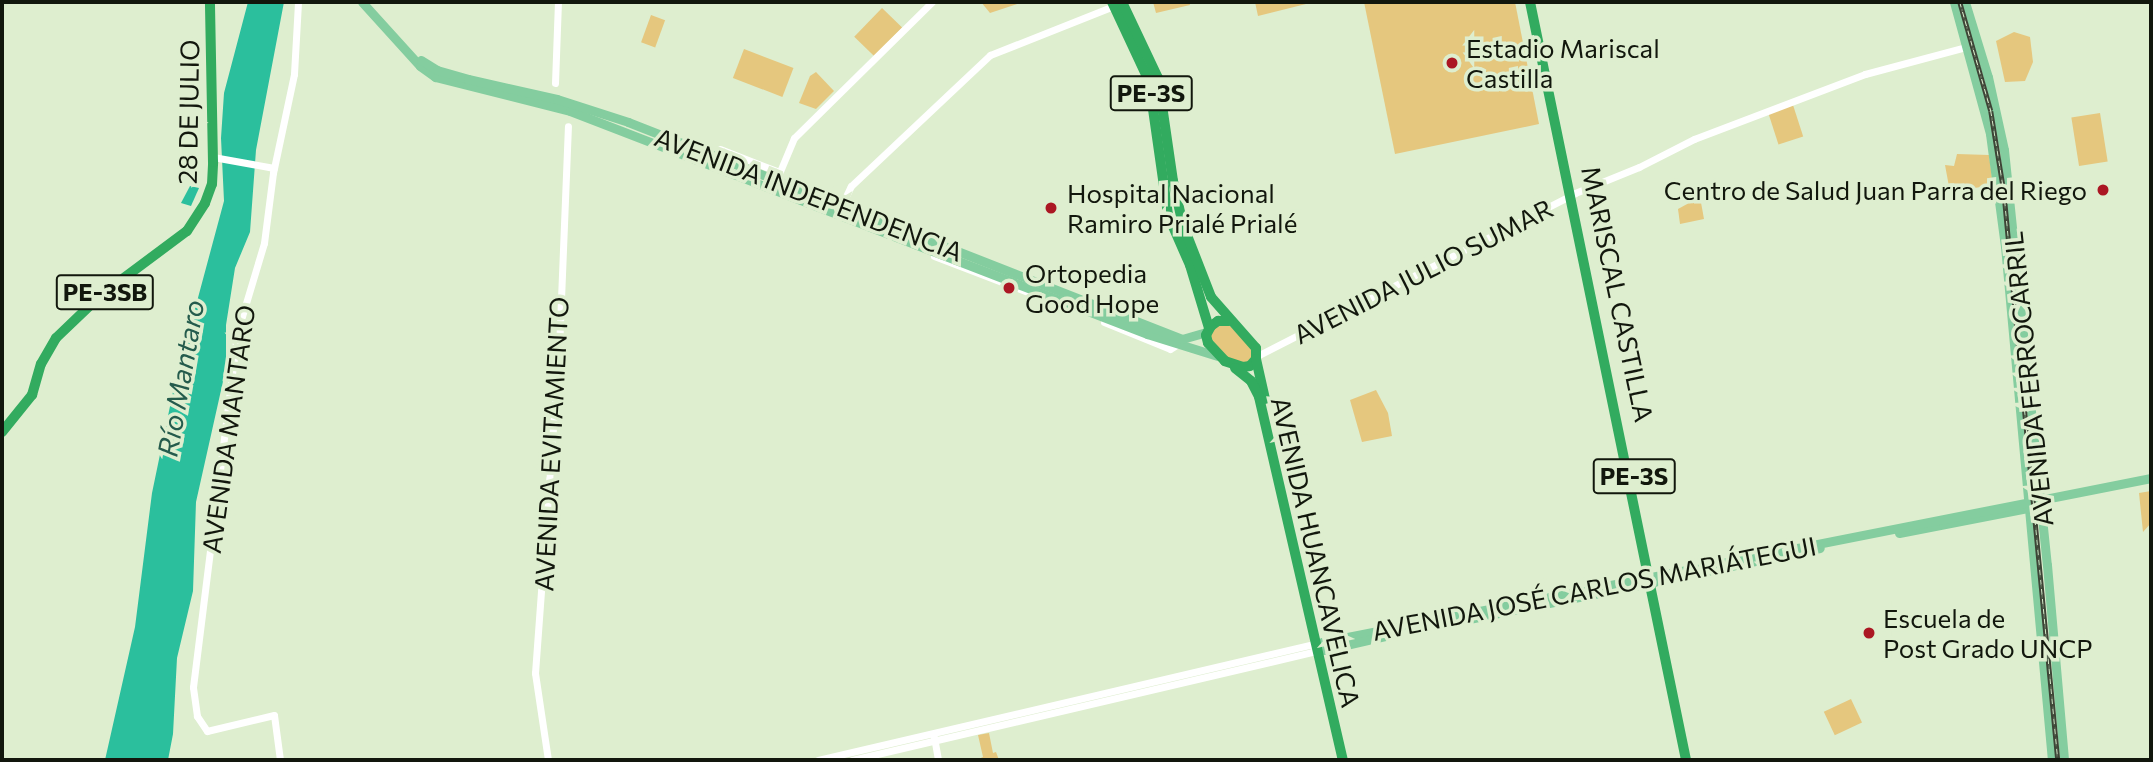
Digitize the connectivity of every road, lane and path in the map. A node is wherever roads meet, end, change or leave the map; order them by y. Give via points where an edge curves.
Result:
1 (210, 2) edge
2 (298, 2) edge
3 (362, 2) edge
4 (558, 2) edge
5 (932, 2) edge
6 (1530, 2) edge
7 (1537, 2) edge
8 (1954, 2) edge
9 (1965, 2) edge
10 (1116, 3) edge
11 (1966, 47) junction
12 (555, 83) dead end
13 (568, 125) dead end
14 (720, 149) dead end
15 (216, 160) junction
16 (712, 169) dead end
17 (274, 170) junction
18 (776, 180) junction
19 (1573, 194) junction
20 (841, 206) junction
21 (1192, 259) junction
22 (1229, 321) junction
23 (1208, 330) junction
24 (1178, 344) junction
25 (1254, 345) junction
26 (1272, 348) junction
27 (1217, 356) junction
28 (1256, 358) junction
29 (1229, 363) junction
30 (2, 432) edge
31 (2151, 478) edge
32 (2151, 484) edge
33 (2041, 503) junction
34 (2028, 505) junction
35 (1652, 579) junction
36 (1320, 647) junction
37 (934, 737) junction
38 (280, 760) edge
39 (548, 760) edge
40 (818, 760) edge
41 (852, 760) edge
42 (938, 760) edge
43 (1343, 760) edge
44 (1349, 760) edge
45 (1688, 760) edge
46 (2052, 760) edge
47 (2064, 760) edge

1 - 15 highway, 28 DE JULIO / PE-3SB
2 - 17 street, AVENIDA MANTARO via 294,74
3 - 18 main road, AVENIDA INDEPENDENCIA via 435,77 563,109
4 - 12 street
5 - 18 street via 793,138
6 - 19 highway, PE-3S
7 - 19 highway, MARISCAL CASTILLA / PE-3S
8 - 11 main road, AVENIDA FERROCARRIL
9 - 33 main road, AVENIDA FERROCARRIL via 2004,150
10 - 20 street via 990,55 851,186
10 - 21 highway, PE-3S via 1158,78 1159,116
11 - 19 street, AVENIDA JULIO SUMAR via 1865,74 1694,139
11 - 34 main road, AVENIDA FERROCARRIL via 1990,134 2005,246
13 - 39 street, AVENIDA EVITAMIENTO via 559,349 535,673
14 - 18 street, AVENIDA INDEPENDENCIA
15 - 17 street
15 - 30 highway, 28 DE JULIO / PE-3SB via 209,193 187,231 101,295 56,338 41,364 32,395
16 - 24 street, AVENIDA INDEPENDENCIA via 1170,349
17 - 38 street, AVENIDA MANTARO via 262,253 237,333 195,674 197,716 206,731 274,715
18 - 20 main road, AVENIDA INDEPENDENCIA
18 - 24 main road, AVENIDA INDEPENDENCIA via 1080,309
19 - 26 street, AVENIDA JULIO SUMAR
19 - 35 highway, MARISCAL CASTILLA / PE-3S
20 - 23 main road, AVENIDA INDEPENDENCIA via 1182,339
21 - 22 highway, PE-3S
21 - 23 highway, PE-3S
22 - 23 highway via 1218,321
22 - 25 highway, PE-3S
23 - 27 highway, PE-3S via 1208,343
24 - 27 main road, AVENIDA INDEPENDENCIA
25 - 26 street, AVENIDA JULIO SUMAR
25 - 28 highway
26 - 28 street, AVENIDA JULIO SUMAR
27 - 29 highway
28 - 29 highway via 1246,367
28 - 36 highway, AVENIDA HUANCAVELICA
29 - 36 highway, AVENIDA HUANCAVELICA via 1251,381 1259,397
31 - 33 main road
32 - 33 main road
33 - 34 main road, AVENIDA JOSÉ CARLOS MARIÁTEGUI
33 - 47 main road, AVENIDA FERROCARRIL
34 - 35 main road, AVENIDA JOSÉ CARLOS MARIÁTEGUI
34 - 46 main road, AVENIDA FERROCARRIL
35 - 36 main road, AVENIDA JOSÉ CARLOS MARIÁTEGUI
35 - 45 highway, MARISCAL CASTILLA / PE-3S
36 - 37 street
36 - 43 highway, AVENIDA HUANCAVELICA
36 - 44 highway, AVENIDA HUANCAVELICA
37 - 40 street
37 - 41 street
37 - 42 street

